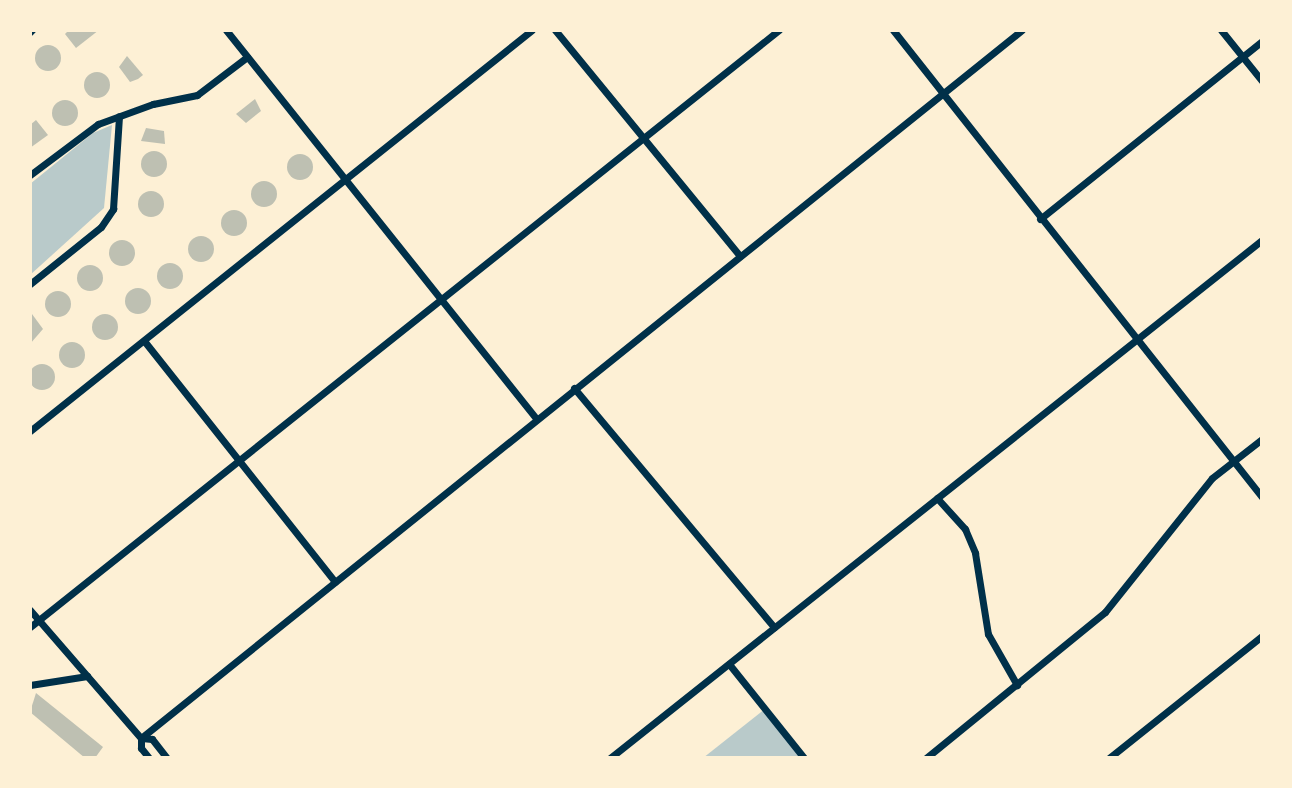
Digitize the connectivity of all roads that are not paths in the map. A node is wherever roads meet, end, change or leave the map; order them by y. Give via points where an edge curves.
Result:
1 (226, 30) edge
2 (532, 30) edge
3 (555, 30) edge
4 (779, 30) edge
5 (893, 30) edge
6 (1022, 30) edge
7 (1221, 30) edge
8 (1262, 41) edge
9 (1243, 56) junction
10 (247, 57) junction
11 (1262, 81) edge
12 (941, 95) junction
13 (119, 116) junction
14 (642, 137) junction
15 (30, 175) edge
16 (345, 178) junction
17 (1040, 219) junction
18 (1262, 240) edge
19 (740, 256) junction
20 (30, 284) edge
21 (440, 298) junction
22 (1136, 340) junction
23 (145, 342) junction
24 (574, 388) junction
25 (536, 419) junction
26 (30, 431) edge
27 (1262, 439) edge
28 (237, 460) junction
29 (1234, 462) junction
30 (1262, 497) edge
31 (937, 498) junction
32 (335, 582) junction
33 (30, 610) edge
34 (38, 619) junction
35 (30, 627) edge
36 (774, 627) junction
37 (1262, 636) edge
38 (729, 664) junction
39 (87, 676) junction
40 (30, 685) edge
41 (1017, 685) junction
42 (141, 738) junction
43 (149, 758) edge
44 (167, 758) edge
45 (610, 758) edge
46 (804, 758) edge
47 (926, 758) edge
48 (1109, 758) edge

1 - 10 street
2 - 16 street
3 - 14 street
4 - 14 street
5 - 12 street
6 - 12 street
7 - 9 street
8 - 9 street
9 - 11 street
9 - 17 street
10 - 13 street via 197,95
10 - 16 street
12 - 17 street
12 - 19 street
13 - 15 street via 98,124
13 - 20 street via 113,209 101,227
14 - 19 street
14 - 21 street
16 - 21 street
16 - 23 street
17 - 22 street
18 - 22 street
19 - 24 street
21 - 25 street
21 - 28 street
22 - 29 street
22 - 31 street
23 - 26 street
23 - 28 street
24 - 25 street
24 - 36 street
25 - 32 street
27 - 29 street
28 - 32 street
28 - 34 street
29 - 30 street
29 - 41 street via 1198,494 1105,612
31 - 36 street
31 - 41 street via 965,529 975,553 988,634
32 - 42 street
33 - 34 street
34 - 35 street
34 - 39 street
36 - 38 street
37 - 48 street
38 - 45 street
38 - 46 street
39 - 40 street
39 - 42 street
41 - 47 street
42 - 43 street
42 - 44 street via 152,739

